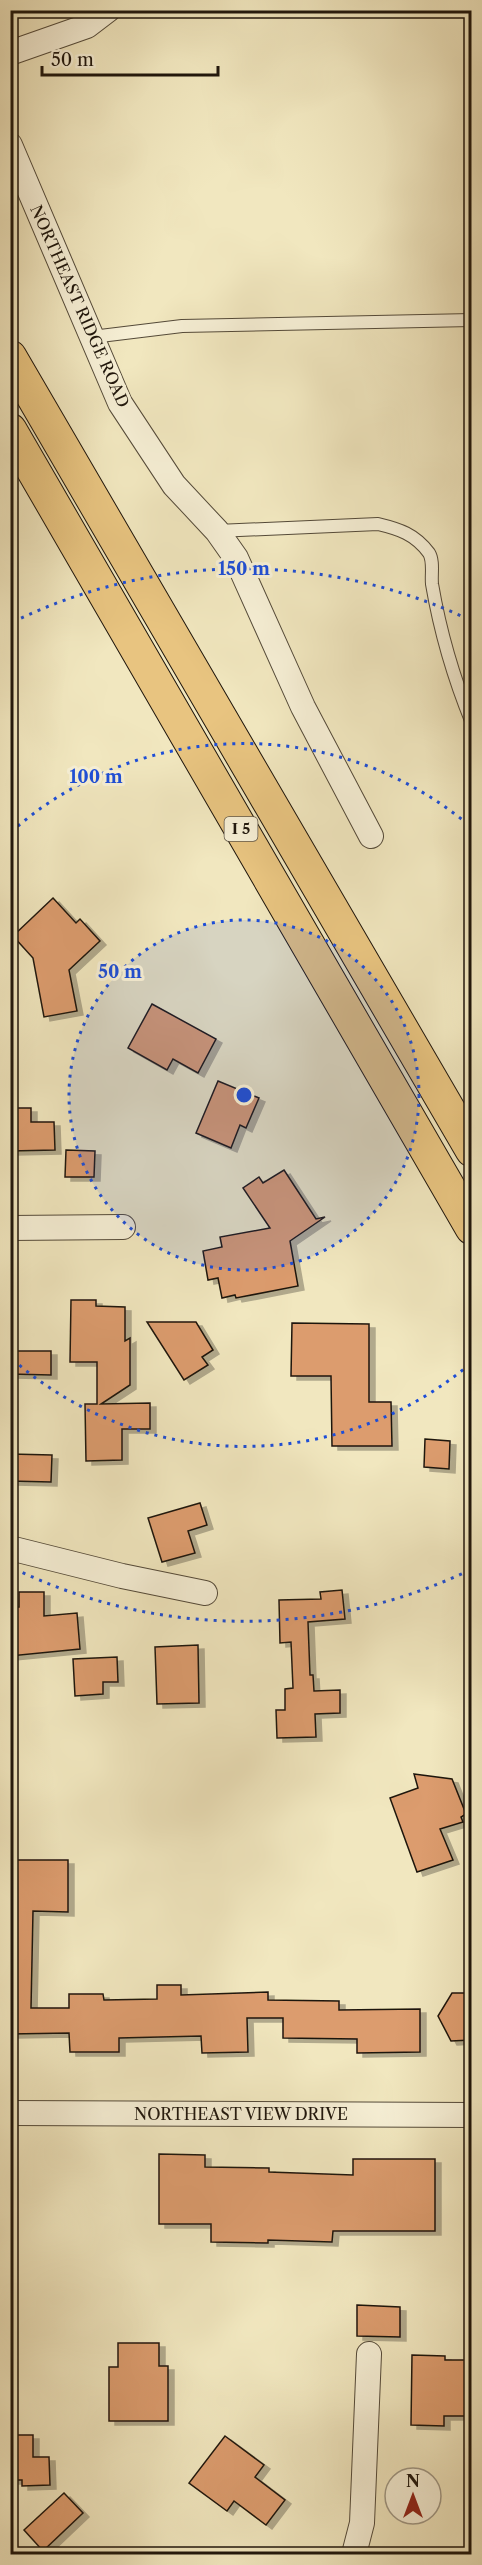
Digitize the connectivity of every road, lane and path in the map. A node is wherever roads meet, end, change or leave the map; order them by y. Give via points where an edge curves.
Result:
1 (108, 10) edge
2 (10, 54) edge
3 (10, 145) edge
4 (471, 320) edge
5 (92, 337) junction
6 (10, 357) edge
7 (10, 430) edge
8 (217, 531) junction
9 (471, 723) edge
10 (371, 836) dead end
11 (471, 1150) edge
12 (123, 1227) dead end
13 (10, 1228) edge
14 (471, 1228) edge
15 (10, 1548) edge
16 (205, 1593) dead end
17 (10, 2113) edge
18 (471, 2115) edge
19 (369, 2354) dead end
20 (354, 2554) edge

1 - 2 street via 87,26
3 - 5 street, NORTHEAST RIDGE ROAD
4 - 5 lane via 182,326
5 - 8 street, NORTHEAST RIDGE ROAD via 120,403 152,454 174,485
6 - 11 highway, I 5
7 - 14 highway, I 5
8 - 9 lane via 378,524 403,530 418,540 431,555 432,584 454,675
8 - 10 street, NORTHEAST RIDGE ROAD via 236,558 303,707
12 - 13 street
15 - 16 street
17 - 18 street, NORTHEAST VIEW DRIVE
19 - 20 street via 362,2523

